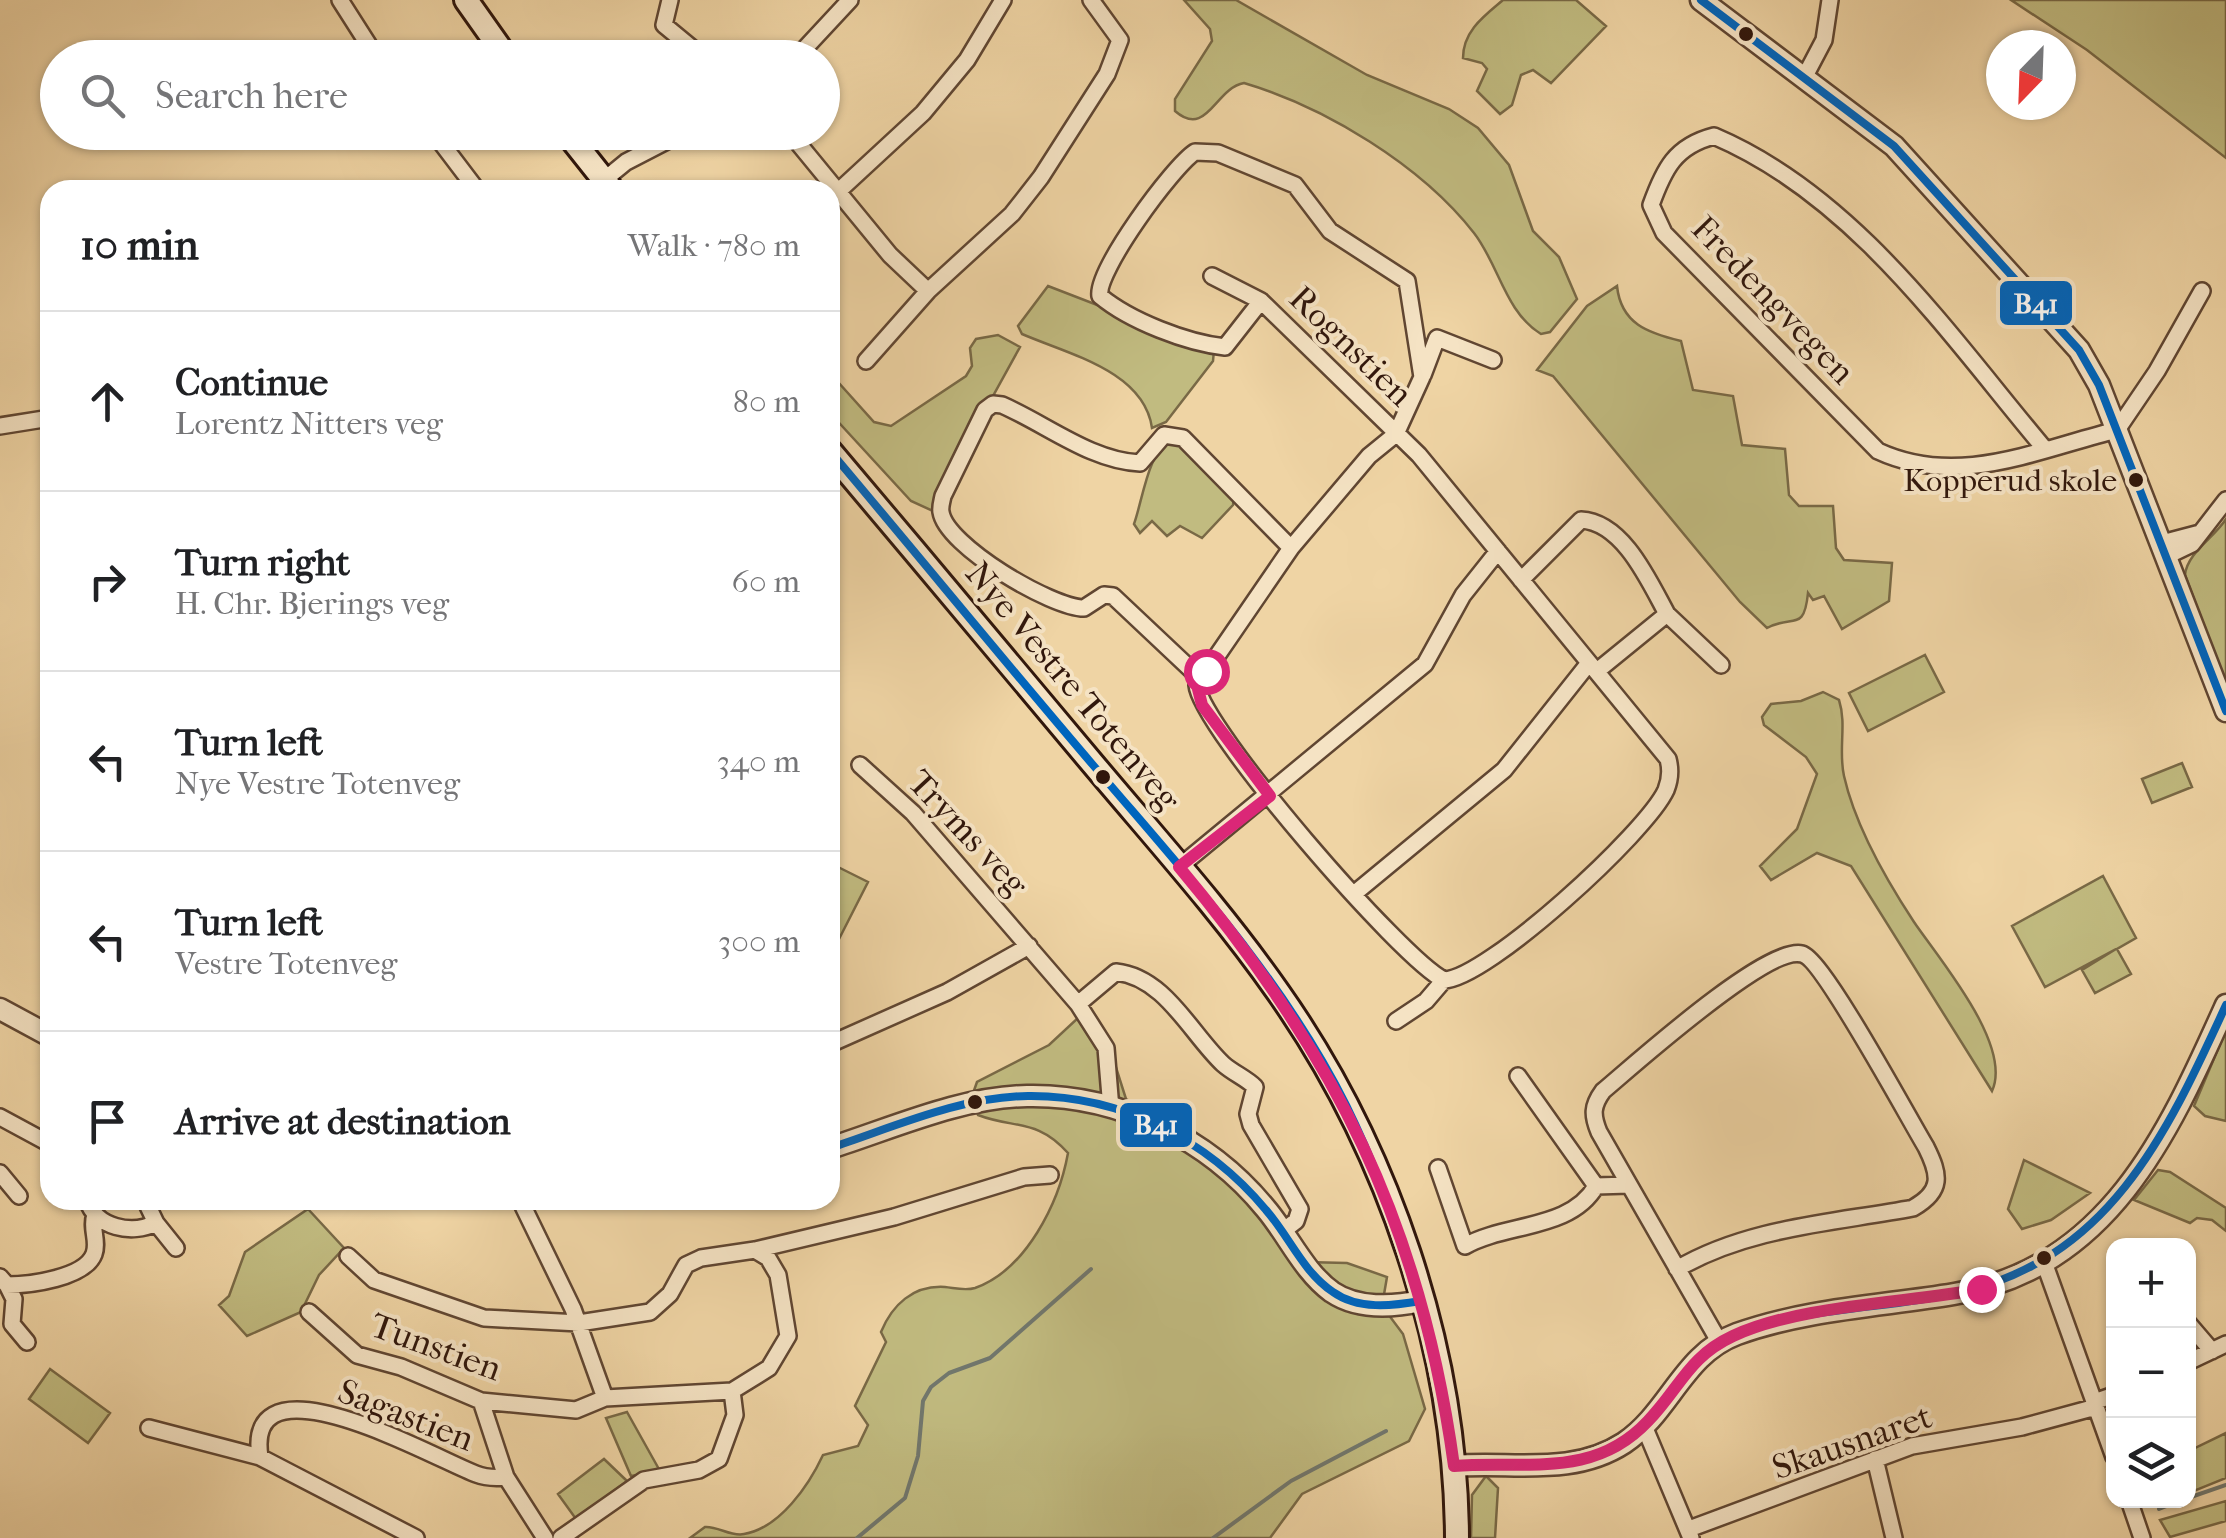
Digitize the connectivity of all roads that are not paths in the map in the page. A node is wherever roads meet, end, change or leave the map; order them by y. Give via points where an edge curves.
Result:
1 (340, 0) edge
2 (466, 0) edge
3 (670, 0) edge
4 (850, 0) edge
5 (1003, 0) edge
6 (1091, 0) edge
7 (1700, 0) edge
8 (1830, 0) edge
9 (366, 40) edge
10 (494, 40) edge
11 (682, 40) edge
12 (813, 40) edge
13 (1804, 78) junction
14 (447, 150) edge
15 (580, 150) edge
16 (649, 150) edge
17 (802, 150) edge
18 (469, 180) edge
19 (604, 180) edge
20 (612, 180) edge
21 (823, 180) edge
22 (840, 189) edge
23 (840, 202) edge
24 (1212, 276) dead end
25 (928, 291) junction
26 (2202, 291) dead end
27 (1262, 301) junction
28 (1493, 360) dead end
29 (866, 361) dead end
30 (1422, 376) junction
31 (40, 420) edge
32 (0, 426) edge
33 (2117, 430) junction
34 (1396, 434) junction
35 (2044, 448) junction
36 (840, 463) edge
37 (2226, 500) edge
38 (1291, 548) junction
39 (2165, 550) junction
40 (1498, 552) junction
41 (1522, 580) junction
42 (1667, 614) junction
43 (1721, 665) dead end
44 (1593, 667) junction
45 (1200, 678) junction
46 (2226, 711) edge
47 (860, 765) dead end
48 (1270, 796) junction
49 (1179, 867) junction
50 (1355, 893) junction
51 (1029, 946) junction
52 (1444, 980) junction
53 (1078, 1004) junction
54 (2226, 1005) edge
55 (0, 1008) edge
56 (1396, 1021) dead end
57 (40, 1030) edge
58 (840, 1040) edge
59 (1518, 1076) dead end
60 (1111, 1108) junction
61 (0, 1117) edge
62 (40, 1139) edge
63 (840, 1145) edge
64 (1438, 1168) dead end
65 (0, 1174) edge
66 (1050, 1174) dead end
67 (1629, 1184) junction
68 (1596, 1186) junction
69 (18, 1196) dead end
70 (90, 1210) edge
71 (94, 1210) edge
72 (150, 1210) edge
73 (525, 1210) edge
74 (156, 1223) junction
75 (1283, 1231) junction
76 (176, 1248) dead end
77 (755, 1250) junction
78 (348, 1256) dead end
79 (2045, 1265) junction
80 (1677, 1268) junction
81 (4, 1281) edge
82 (1420, 1301) junction
83 (310, 1312) dead end
84 (579, 1324) junction
85 (2194, 1328) edge
86 (28, 1342) dead end
87 (1720, 1343) junction
88 (2219, 1347) edge
89 (2196, 1358) edge
90 (732, 1391) junction
91 (606, 1398) junction
92 (2106, 1399) edge
93 (481, 1402) junction
94 (2095, 1405) junction
95 (1644, 1426) junction
96 (148, 1428) dead end
97 (2106, 1435) edge
98 (260, 1458) junction
99 (1875, 1459) junction
100 (1454, 1466) junction
101 (506, 1477) junction
102 (2132, 1508) edge
103 (1690, 1534) edge
104 (416, 1538) edge
105 (546, 1538) edge
106 (561, 1538) edge
107 (1457, 1538) edge
108 (1894, 1538) edge
109 (2142, 1538) edge

1 - 9 street
2 - 10 main road
3 - 11 street via 664,25
4 - 12 street
5 - 22 street via 923,113
6 - 25 street via 1120,40 1107,74 1012,214
7 - 13 street
8 - 13 street via 1824,40
13 - 33 street via 1894,146 2058,325 2099,385
14 - 18 street
15 - 19 main road
16 - 20 street via 626,162
17 - 21 street
23 - 25 street
24 - 27 street, Rognstien
25 - 29 street
26 - 33 street
27 - 30 street, Rognstien via 1226,347 1208,346 1120,310 1098,288 1178,168 1207,150 1295,185 1330,231 1406,281
27 - 34 street, Rognstien
28 - 30 street, Rognstien via 1437,338
30 - 34 street, Rognstien
31 - 32 street
33 - 35 street, Fredengvegen
33 - 39 street
34 - 38 street
34 - 40 street
35 - 35 street, Fredengvegen via 1970,468 1912,466 1878,451 1664,232 1651,205 1674,155 1714,136 1819,199 1892,270
36 - 49 main road, Nye Vestre Totenveg
37 - 39 street via 2200,533
38 - 45 street
38 - 45 street via 1183,438 1164,435 1140,463 1130,463 1002,405 985,410 943,496 946,524 1005,574 1061,604 1084,608 1113,596
39 - 46 street
40 - 41 street
40 - 48 street via 1463,595 1425,664
41 - 42 street via 1580,520 1590,520 1618,538
41 - 44 street
42 - 43 street
42 - 44 street
44 - 50 street via 1504,770
44 - 52 street via 1660,746 1670,768 1659,801 1609,860 1490,957
45 - 48 street via 1202,705
47 - 51 street, Tryms veg via 913,813
48 - 49 street
48 - 50 street
49 - 82 main road, Nye Vestre Totenveg via 1312,1044 1373,1163
50 - 52 street
51 - 53 street, Tryms veg
51 - 58 street, Tryms veg
52 - 56 street
53 - 60 street, Tryms veg via 1106,1048
53 - 75 street via 1116,972 1126,972 1171,1004 1222,1062 1251,1082 1251,1125 1300,1209
54 - 79 street via 2139,1171 2090,1230
55 - 57 street
59 - 68 street
60 - 63 street via 1044,1097 990,1100
60 - 75 street via 1171,1130 1220,1161
61 - 62 street
64 - 68 street via 1464,1246 1487,1233 1576,1209
65 - 69 street
66 - 77 street
67 - 68 street
67 - 80 street
67 - 80 street via 1593,1117 1603,1091 1781,955 1814,960 1926,1147 1938,1186 1913,1208 1769,1233
70 - 81 street via 95,1249 86,1263 48,1279
71 - 74 street via 129,1230
72 - 74 street
73 - 84 street
74 - 76 street
75 - 82 street via 1334,1293 1384,1305
77 - 84 street via 686,1264 670,1294 650,1312
77 - 90 street via 778,1275 788,1336 769,1368
78 - 84 street via 374,1280 440,1306 484,1318
79 - 87 street via 1981,1289 1806,1316
79 - 94 street
80 - 87 street
81 - 86 street via 14,1298 12,1324
82 - 100 main road, Nye Vestre Totenveg
83 - 93 street, Tunstien via 357,1354
84 - 91 street
85 - 88 street
87 - 95 street via 1696,1357
88 - 89 street
90 - 91 street, Tunstien
90 - 106 street via 735,1414 719,1459 699,1470 644,1480
91 - 93 street, Tunstien via 576,1410
92 - 94 street, Skausnaret
93 - 101 street, Sagastien
94 - 97 street
94 - 99 street, Skausnaret
95 - 100 street via 1623,1443 1546,1468
95 - 103 street
96 - 98 street
98 - 101 street, Sagastien via 268,1418 296,1408 346,1420 477,1475
98 - 104 street
99 - 103 street, Skausnaret
99 - 108 street
100 - 107 main road, Nye Vestre Totenveg
101 - 105 street, Sagastien
102 - 109 street

